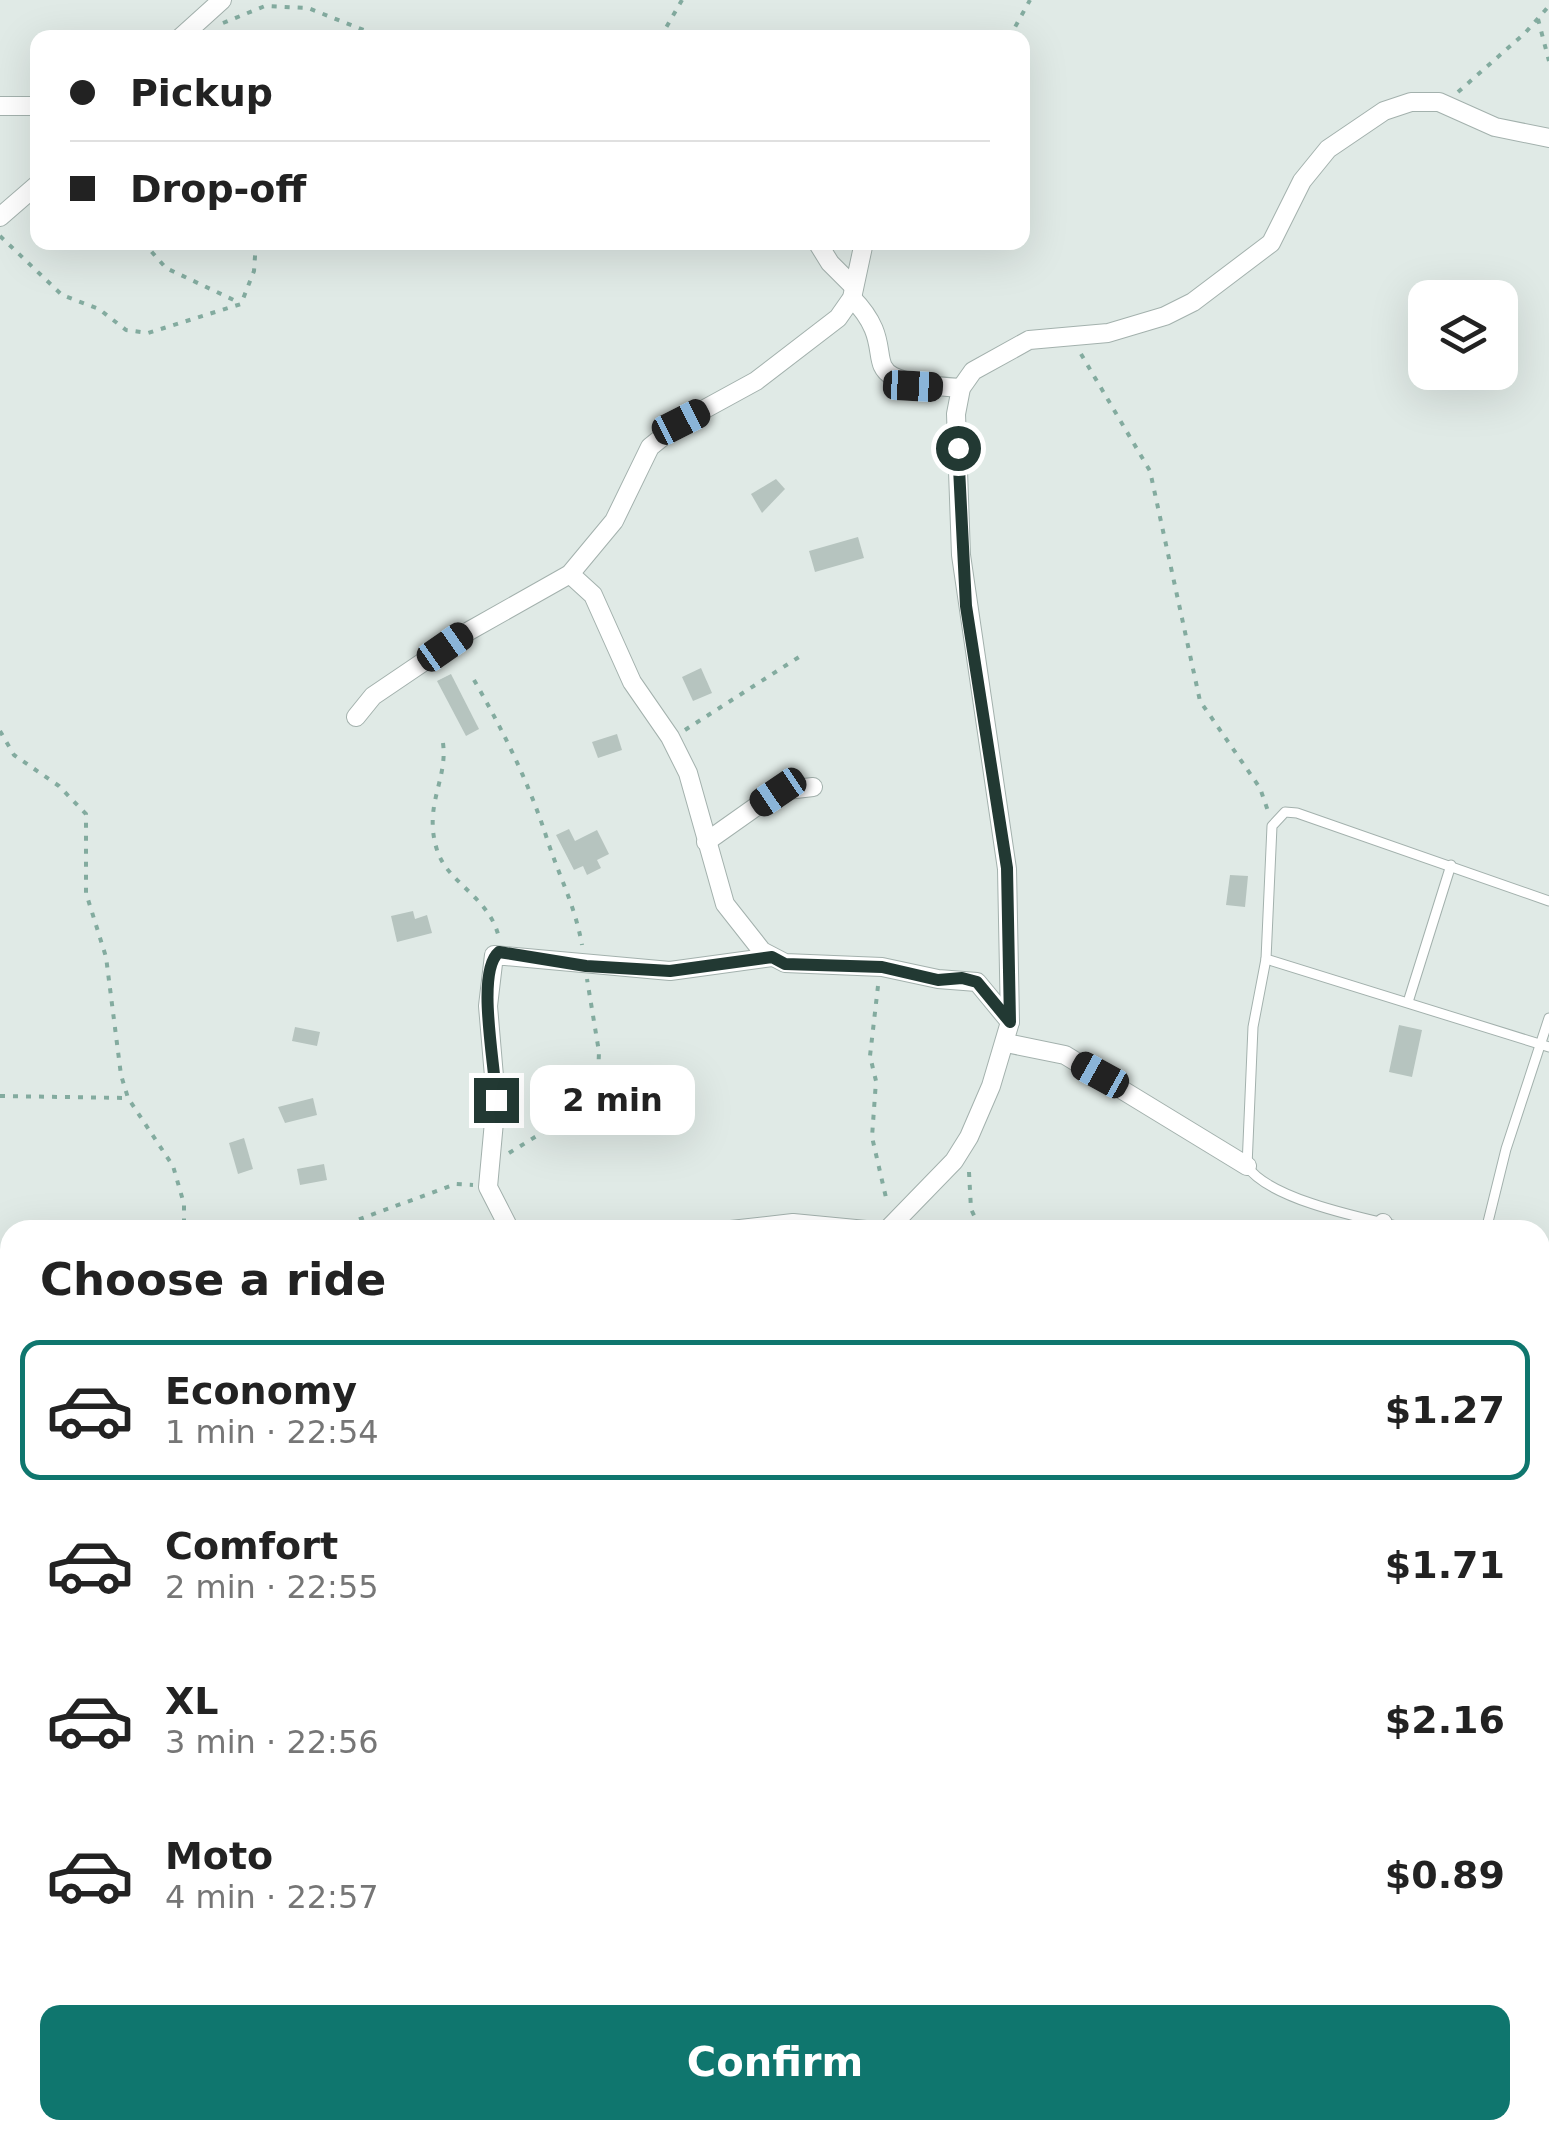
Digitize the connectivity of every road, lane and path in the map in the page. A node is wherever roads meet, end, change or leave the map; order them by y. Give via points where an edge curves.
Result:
1 (222, 0) edge
2 (682, 0) edge
3 (1030, 0) edge
4 (1549, 6) edge
5 (1538, 19) junction
6 (187, 30) edge
7 (191, 30) edge
8 (366, 30) edge
9 (665, 30) edge
10 (1013, 30) edge
11 (1549, 61) edge
12 (1445, 104) junction
13 (0, 106) edge
14 (30, 106) edge
15 (1549, 138) edge
16 (30, 191) edge
17 (0, 217) edge
18 (0, 236) edge
19 (150, 250) edge
20 (255, 250) edge
21 (302, 250) edge
22 (823, 250) edge
23 (862, 250) edge
24 (303, 253) dead end
25 (853, 292) junction
26 (240, 304) junction
27 (1068, 334) junction
28 (961, 388) junction
29 (570, 574) junction
30 (799, 657) dead end
31 (474, 680) dead end
32 (356, 717) dead end
33 (0, 731) edge
34 (670, 737) junction
35 (442, 742) dead end
36 (813, 788) dead end
37 (1272, 826) junction
38 (706, 842) junction
39 (1451, 865) junction
40 (1549, 900) edge
41 (499, 952) junction
42 (772, 957) junction
43 (1266, 959) junction
44 (586, 966) junction
45 (874, 967) junction
46 (1408, 1002) junction
47 (1549, 1018) edge
48 (1010, 1022) junction
49 (1006, 1042) junction
50 (1545, 1045) edge
51 (0, 1096) edge
52 (128, 1098) junction
53 (969, 1137) junction
54 (1246, 1166) junction
55 (489, 1168) junction
56 (488, 1187) junction
57 (184, 1220) edge
58 (357, 1220) edge
59 (505, 1220) edge
60 (888, 1220) edge
61 (897, 1220) edge
62 (976, 1220) edge
63 (1366, 1220) edge
64 (1488, 1220) edge

1 - 6 street
2 - 9 path
3 - 10 path
4 - 5 path
5 - 11 path
5 - 12 path
7 - 8 path via 282,6 326,12
12 - 15 street via 1496,127
12 - 27 street via 1411,102 1351,129 1302,181 1271,243 1193,302 1108,333
13 - 14 street
16 - 17 street
18 - 26 path via 62,295 99,309 126,330 164,329
19 - 26 path via 166,268
20 - 26 path
21 - 24 path
22 - 25 street
23 - 25 street
25 - 28 street via 874,325 886,374 913,386
25 - 29 street via 838,318 650,447 614,520
27 - 28 street via 1029,340 992,358
27 - 37 path via 1150,471 1200,701 1260,788
28 - 48 street via 956,414 963,572 1007,868
29 - 32 street via 469,630 373,696
29 - 34 street via 593,596 638,694
30 - 34 path
31 - 44 path via 542,814 570,890
33 - 52 path via 14,755 86,814 86,893 106,957
34 - 38 street via 688,773
35 - 41 path via 431,809 437,850 496,923
36 - 38 street via 778,792
37 - 39 lane via 1284,812 1297,813
37 - 43 lane
38 - 42 street via 725,904
39 - 40 lane
39 - 46 lane
41 - 44 street
41 - 55 street via 491,964 488,1006 496,1075
42 - 44 street via 670,971
42 - 45 street via 785,964
43 - 46 lane
43 - 54 lane via 1253,1027
44 - 55 path via 599,1052 597,1100
45 - 48 street via 977,982
45 - 60 path via 872,1137
46 - 50 lane
47 - 50 lane
48 - 49 street
49 - 53 street
49 - 54 street via 1065,1056
50 - 64 lane
51 - 52 path
52 - 57 path via 173,1166
53 - 61 street via 954,1162
53 - 62 path
54 - 63 lane via 1261,1182
55 - 56 street
56 - 58 path via 456,1184
56 - 59 street

